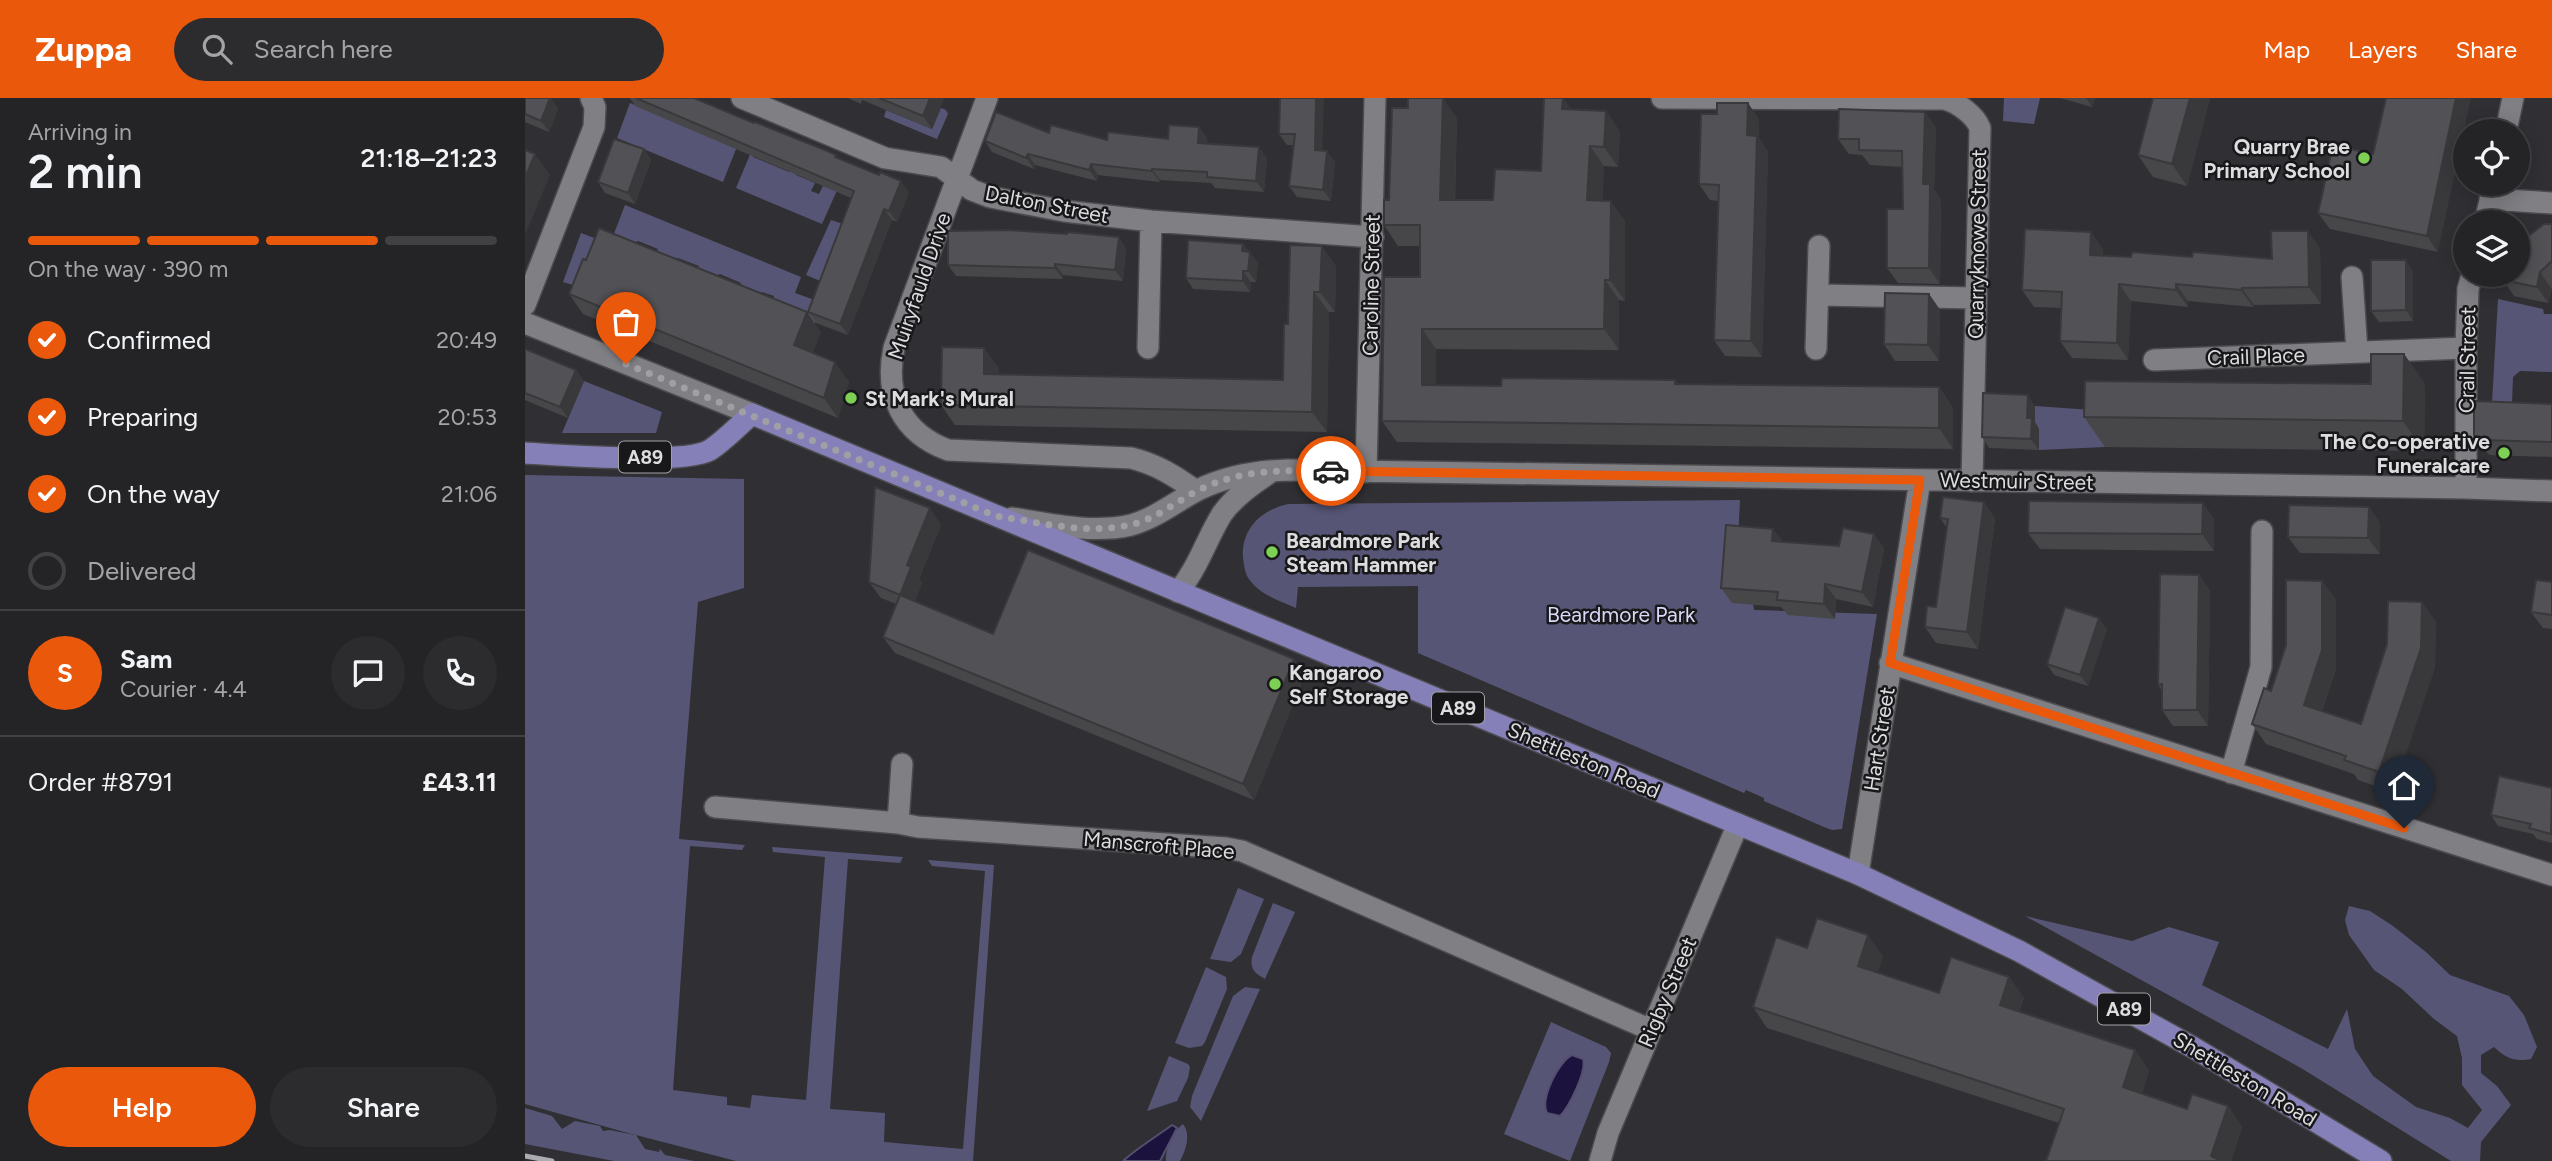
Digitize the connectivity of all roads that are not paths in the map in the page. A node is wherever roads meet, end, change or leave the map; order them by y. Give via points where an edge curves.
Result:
1 (742, 98) edge
2 (987, 98) edge
3 (1375, 98) edge
4 (1662, 98) edge
5 (2514, 98) edge
6 (593, 102) edge
7 (2509, 119) edge
8 (958, 177) junction
9 (2512, 196) edge
10 (2552, 204) edge
11 (1151, 221) junction
12 (1373, 237) junction
13 (1819, 246) dead end
14 (2352, 277) dead end
15 (2469, 287) edge
16 (1818, 295) junction
17 (1976, 298) junction
18 (525, 305) edge
19 (525, 323) edge
20 (1148, 348) dead end
21 (2466, 348) junction
22 (1816, 349) dead end
23 (2357, 352) junction
24 (2154, 360) dead end
25 (751, 414) junction
26 (525, 453) edge
27 (1272, 471) junction
28 (1366, 472) junction
29 (1920, 480) junction
30 (1972, 481) junction
31 (2466, 488) junction
32 (1196, 491) junction
33 (2552, 491) edge
34 (996, 516) junction
35 (2262, 531) dead end
36 (1178, 592) junction
37 (1890, 663) junction
38 (902, 764) dead end
39 (2231, 773) junction
40 (715, 807) dead end
41 (898, 822) junction
42 (1738, 824) junction
43 (1858, 874) junction
44 (2552, 875) edge
45 (1651, 1030) junction
46 (1600, 1161) edge
47 (2381, 1161) edge

1 - 8 street, Dalton Street via 885,158 933,165
2 - 8 street, Muiryfauld Drive
3 - 12 street, Caroline Street
4 - 17 street, Quarryknowe Street via 1952,101 1980,128
5 - 7 street
6 - 18 street via 594,127
8 - 11 street, Dalton Street via 972,190 990,197
8 - 32 street, Muiryfauld Drive via 894,348 891,387 904,418 924,438 949,450 1131,458 1165,470
9 - 10 street
11 - 12 street, Dalton Street
11 - 20 street
12 - 28 street, Caroline Street
13 - 16 street
14 - 23 street
15 - 21 street, Crail Street
16 - 17 street
16 - 22 street
17 - 30 street, Quarryknowe Street
19 - 25 street, Shettleston Road
21 - 23 street, Crail Place
21 - 31 street, Crail Street
23 - 24 street, Crail Place
25 - 26 main road, A89 via 709,451 696,454 660,458
25 - 34 main road, Shettleston Road / A89
27 - 28 street, Westmuir Street
27 - 32 street, Westmuir Street via 1236,476
27 - 36 street via 1222,515
28 - 29 street, Westmuir Street
29 - 30 street, Westmuir Street
29 - 37 street, Hart Street
30 - 31 street, Westmuir Street
31 - 33 street, Westmuir Street
32 - 34 street, Westmuir Street via 1148,519 1114,528
34 - 36 main road, Shettleston Road / A89
35 - 39 street via 2261,667
36 - 42 main road, Shettleston Road / A89
37 - 39 street
37 - 43 street, Hart Street
38 - 41 street
39 - 44 street
40 - 41 street, Manscroft Place
41 - 45 street, Manscroft Place via 1242,851
42 - 43 main road, Shettleston Road / A89
42 - 45 street, Rigby Street
43 - 47 main road, Shettleston Road / A89 via 2019,951 2194,1048
45 - 46 street, Rigby Street

